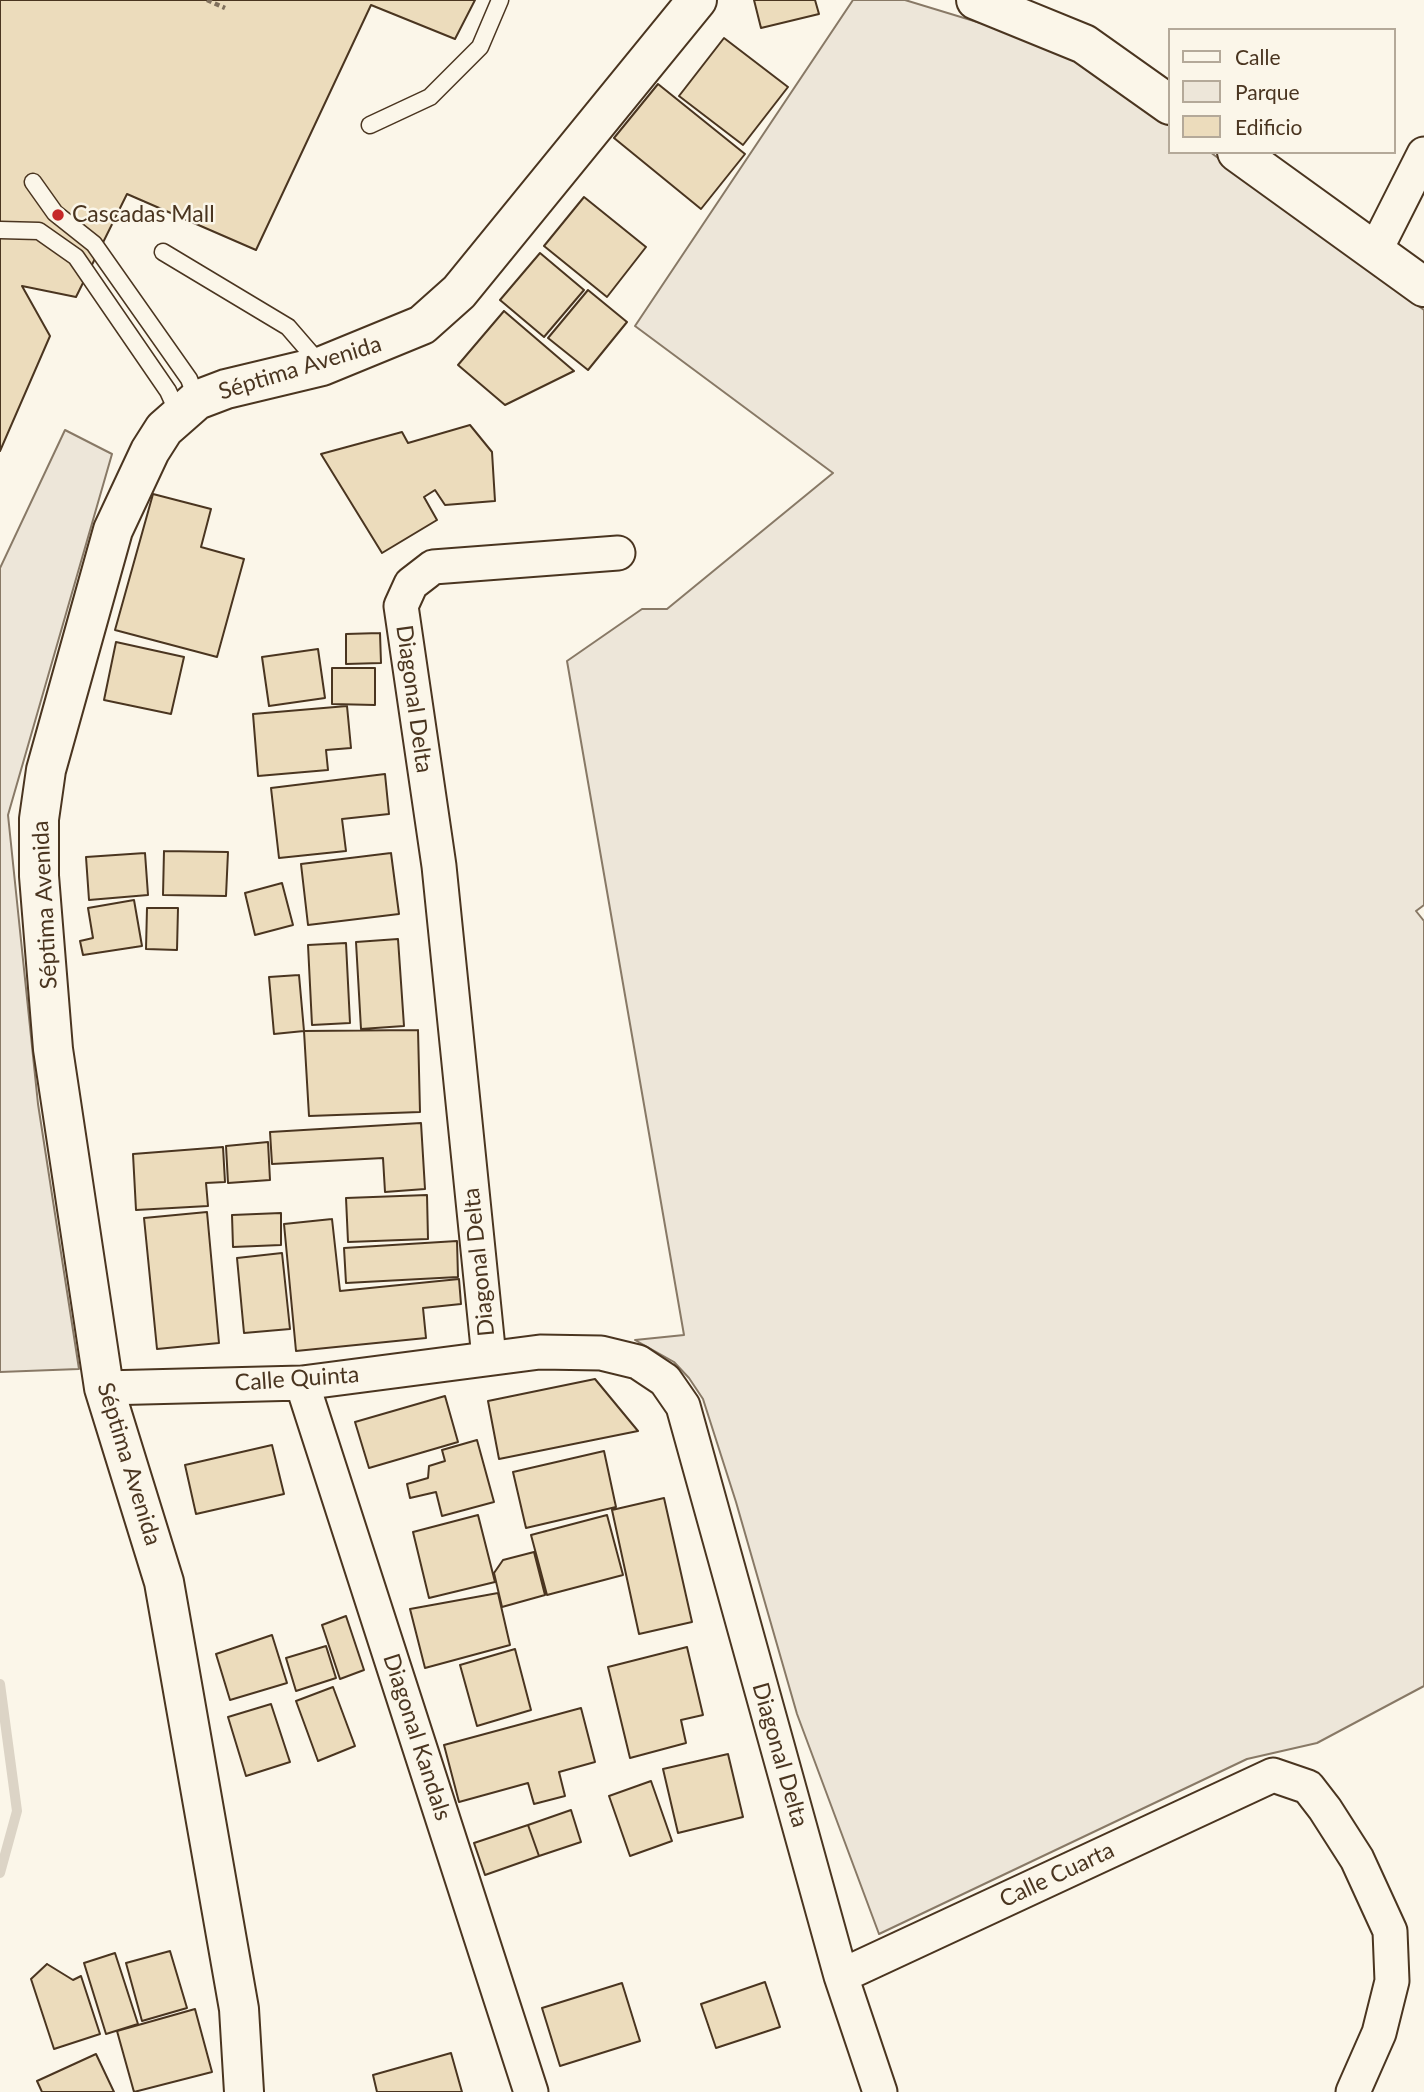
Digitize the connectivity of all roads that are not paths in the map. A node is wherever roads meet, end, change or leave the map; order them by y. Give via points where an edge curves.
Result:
1 (500, 0) edge
2 (696, 0) edge
3 (976, 0) edge
4 (1168, 104) edge
5 (370, 125) dead end
6 (1240, 154) edge
7 (1424, 154) edge
8 (33, 182) dead end
9 (55, 213) junction
10 (0, 230) edge
11 (39, 231) junction
12 (1375, 251) junction
13 (163, 252) dead end
14 (1424, 287) edge
15 (322, 366) junction
16 (183, 396) junction
17 (618, 553) dead end
18 (489, 1358) junction
19 (302, 1382) junction
20 (104, 1388) junction
21 (841, 1976) junction
22 (244, 2092) edge
23 (531, 2092) edge
24 (880, 2092) edge
25 (1353, 2092) edge

1 - 5 lane via 480,47 430,97
2 - 15 street, Séptima Avenida via 459,292 422,325
3 - 4 street via 1084,44
6 - 12 street
7 - 12 street
8 - 9 lane
9 - 11 lane via 52,226
9 - 16 lane via 94,244
10 - 11 lane
11 - 16 lane via 76,257
12 - 14 street
13 - 15 lane via 288,327
15 - 16 street, Séptima Avenida
16 - 20 street, Séptima Avenida via 150,451 113,530 46,769 39,819 53,1049
17 - 18 street, Diagonal Delta via 433,567 411,584 401,606 439,866
18 - 19 street, Calle Quinta
18 - 21 street, Diagonal Delta via 540,1352 601,1353 638,1362 665,1380 682,1406
19 - 20 street, Calle Quinta
19 - 23 street, Diagonal Kandals
20 - 22 street, Séptima Avenida via 164,1582 239,2009
21 - 24 street, Diagonal Delta
21 - 25 street, Calle Cuarta via 1273,1775 1308,1787 1325,1809 1357,1859 1390,1931 1392,1981 1379,2033

